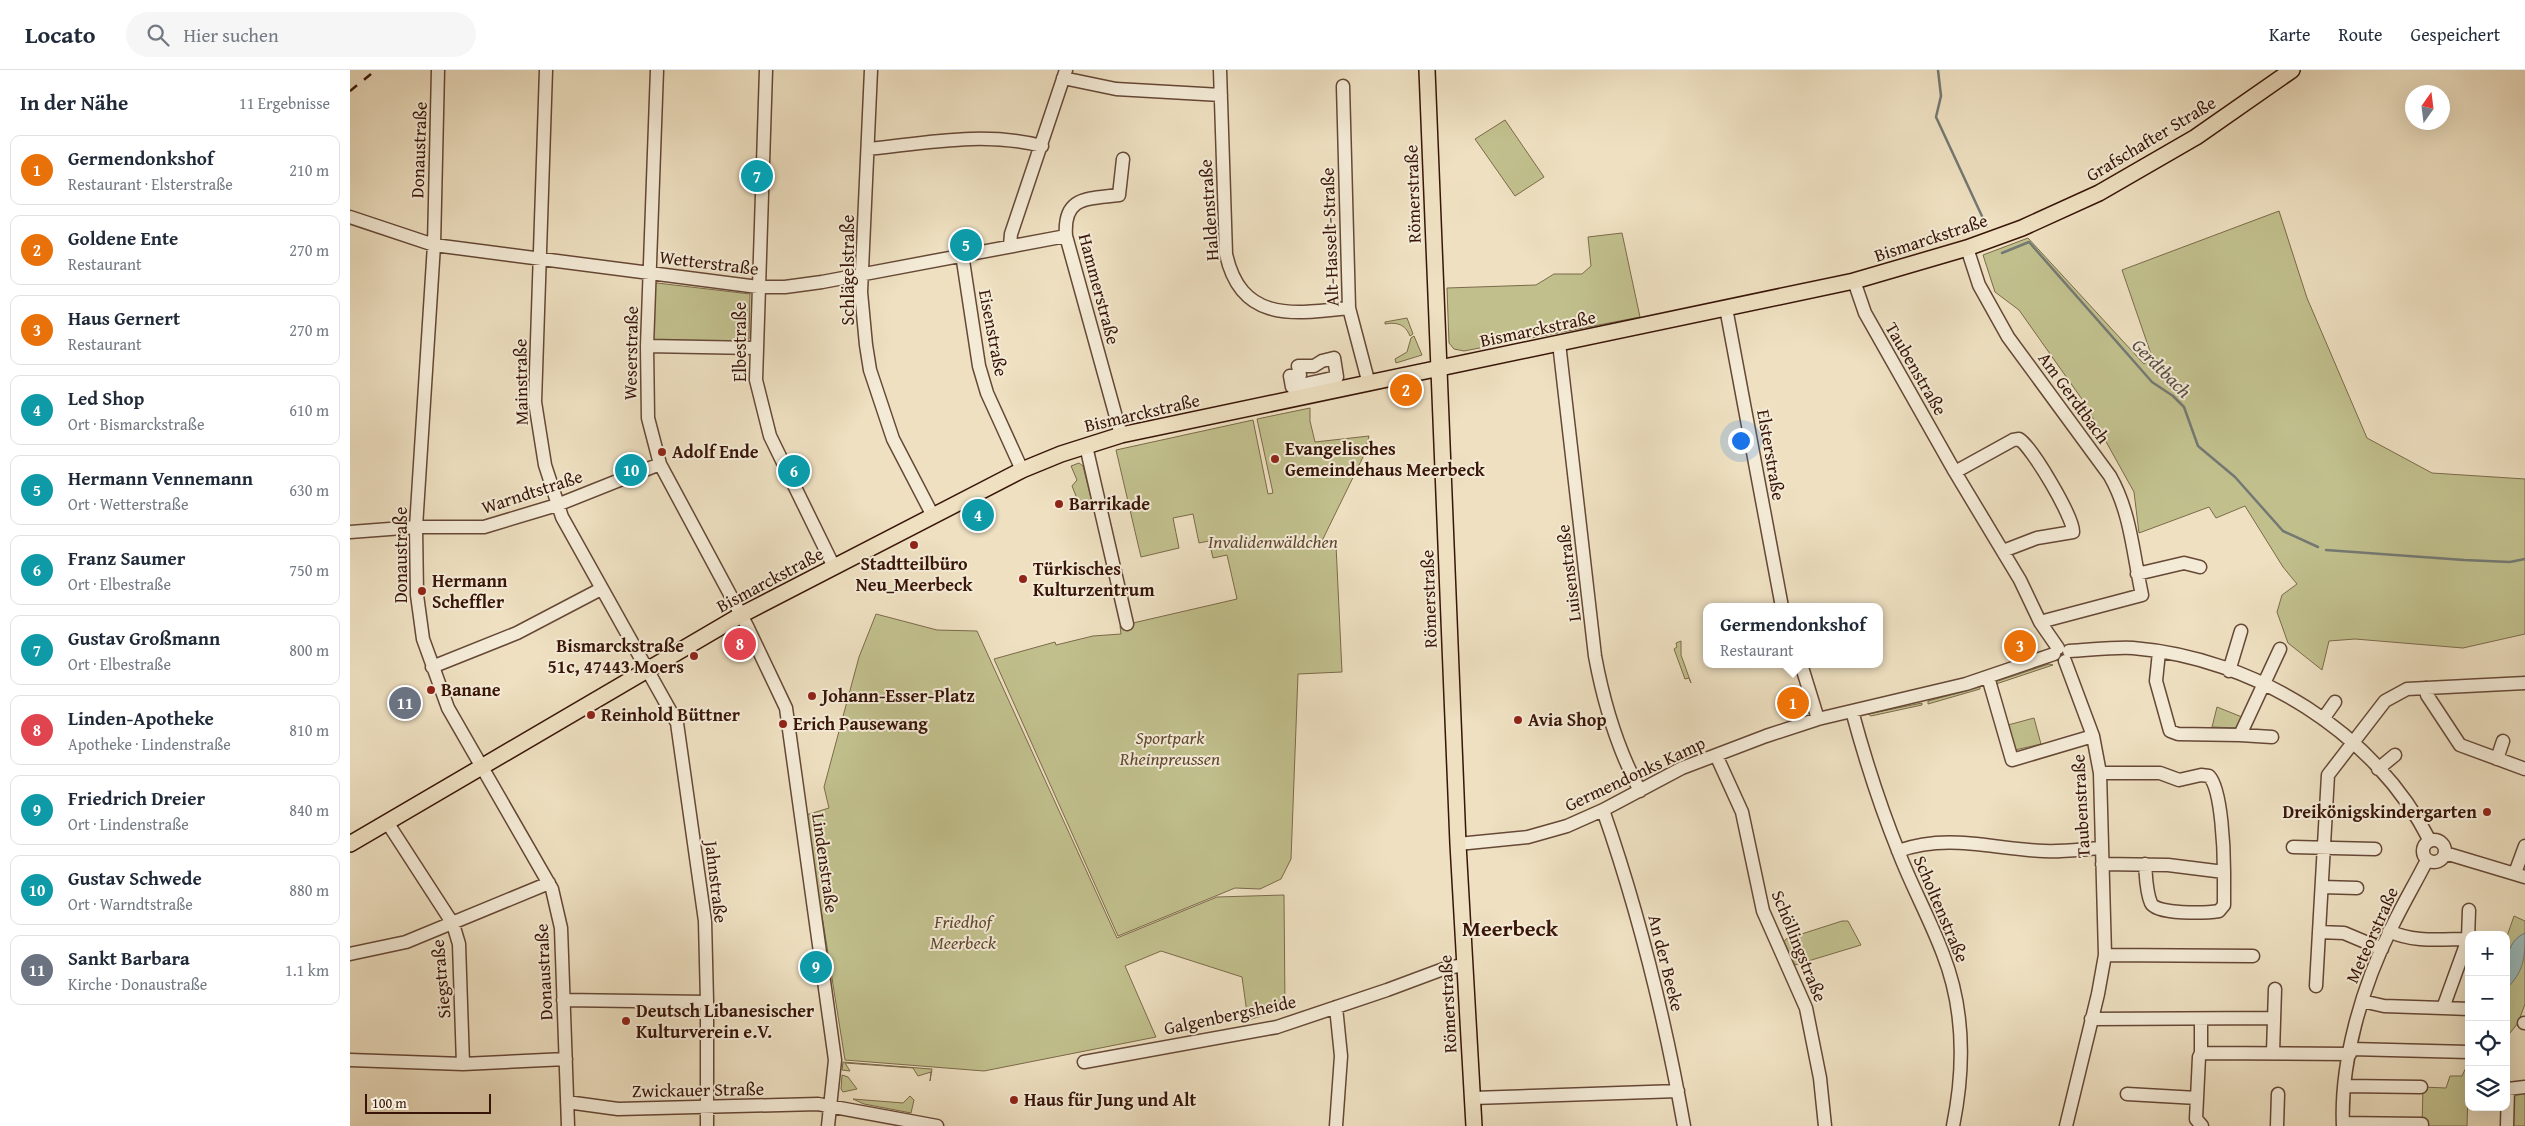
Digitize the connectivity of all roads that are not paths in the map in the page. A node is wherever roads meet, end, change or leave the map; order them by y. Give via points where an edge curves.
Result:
1 (438, 70) edge
2 (546, 70) edge
3 (657, 70) edge
4 (766, 70) edge
5 (871, 70) edge
6 (1220, 70) edge
7 (1427, 70) edge
8 (2292, 70) edge
9 (1065, 74) edge
10 (1343, 86) dead end
11 (1221, 95) junction
12 (1042, 146) junction
13 (868, 149) junction
14 (1122, 159) dead end
15 (350, 216) edge
16 (2022, 228) joint
17 (1066, 236) junction
18 (434, 245) junction
19 (1010, 245) junction
20 (1967, 248) junction
21 (962, 254) junction
22 (541, 259) junction
23 (650, 273) junction
24 (862, 274) junction
25 (1854, 281) junction
26 (758, 287) junction
27 (1349, 308) junction
28 (1726, 308) junction
29 (1559, 343) junction
30 (647, 346) junction
31 (755, 348) junction
32 (1440, 368) junction
33 (1369, 384) junction
34 (1121, 435) junction
35 (1086, 446) junction
36 (660, 464) junction
37 (1022, 470) junction
38 (1955, 472) junction
39 (557, 505) junction
40 (934, 516) junction
41 (416, 527) junction
42 (350, 532) edge
43 (2003, 551) junction
44 (834, 567) junction
45 (2200, 567) dead end
46 (2137, 574) junction
47 (601, 589) junction
48 (1781, 603) edge
49 (741, 615) junction
50 (2040, 622) junction
51 (1127, 624) dead end
52 (2241, 632) dead end
53 (2280, 649) dead end
54 (2159, 652) junction
55 (2061, 654) junction
56 (432, 667) junction
57 (648, 668) junction
58 (1801, 668) edge
59 (2229, 671) junction
60 (1988, 677) junction
61 (2525, 683) edge
62 (2263, 684) junction
63 (2426, 688) junction
64 (2335, 702) dead end
65 (1852, 712) junction
66 (1818, 718) junction
67 (2323, 719) junction
68 (2240, 735) junction
69 (2093, 736) junction
70 (2272, 737) dead end
71 (2353, 741) junction
72 (2503, 741) dead end
73 (1716, 755) junction
74 (2395, 755) dead end
75 (2497, 759) junction
76 (483, 767) junction
77 (2378, 769) junction
78 (2525, 769) edge
79 (2100, 773) junction
80 (1640, 792) junction
81 (1603, 810) junction
82 (387, 822) junction
83 (2430, 841) junction
84 (350, 844) edge
85 (1458, 844) junction
86 (2525, 846) edge
87 (2293, 847) dead end
88 (2102, 848) junction
89 (2325, 848) junction
90 (2375, 849) dead end
91 (1898, 851) junction
92 (2445, 853) junction
93 (2428, 860) junction
94 (2102, 864) junction
95 (2145, 864) junction
96 (2224, 872) junction
97 (2520, 875) edge
98 (549, 883) junction
99 (2322, 887) junction
100 (2357, 888) dead end
101 (2469, 910) dead end
102 (452, 924) junction
103 (2389, 931) junction
104 (2468, 931) edge
105 (2319, 932) junction
106 (2465, 939) edge
107 (2465, 947) edge
108 (2382, 949) junction
109 (350, 954) edge
110 (2105, 955) junction
111 (2253, 956) dead end
112 (1465, 965) junction
113 (2316, 986) dead end
114 (2275, 989) dead end
115 (563, 1000) junction
116 (2362, 1001) junction
117 (707, 1002) junction
118 (1336, 1007) junction
119 (2442, 1008) junction
120 (2465, 1009) edge
121 (2274, 1018) junction
122 (2092, 1019) junction
123 (2201, 1019) junction
124 (2350, 1052) junction
125 (2465, 1052) edge
126 (2201, 1053) junction
127 (2273, 1053) junction
128 (566, 1059) junction
129 (350, 1060) edge
130 (1084, 1062) dead end
131 (464, 1064) junction
132 (2345, 1086) junction
133 (2421, 1087) dead end
134 (2525, 1087) edge
135 (1678, 1091) junction
136 (2127, 1094) dead end
137 (2278, 1094) dead end
138 (1472, 1098) junction
139 (2197, 1098) junction
140 (567, 1102) junction
141 (831, 1106) junction
142 (708, 1108) junction
143 (2195, 1124) edge
144 (2343, 1124) edge
145 (2422, 1124) dead end
146 (568, 1126) edge
147 (707, 1126) edge
148 (828, 1126) edge
149 (937, 1126) edge
150 (1336, 1126) edge
151 (1474, 1126) edge
152 (1684, 1126) edge
153 (1825, 1126) edge
154 (1953, 1126) edge
155 (2066, 1126) edge
156 (2277, 1126) edge
157 (2507, 1126) edge

1 - 18 street, Donaustraße
2 - 22 street, Mainstraße
3 - 23 street, Weserstraße
4 - 26 street, Elbestraße
5 - 13 street, Schlägelstraße
6 - 11 street, Haldenstraße
7 - 32 main road, Römerstraße
8 - 16 main road, Grafschafter Straße via 2196,137 2099,193
9 - 11 street via 1116,89
9 - 12 street
10 - 27 street, Alt-Hasselt-Straße
11 - 27 street, Haldenstraße via 1226,254 1236,282 1249,298 1274,311 1302,313
12 - 13 street via 996,138
12 - 19 street
13 - 24 street, Schlägelstraße
14 - 17 street, Hammerstraße via 1119,194 1071,206 1066,218
15 - 18 street, Wetterstraße
16 - 20 main road, Bismarckstraße
17 - 19 street, Wetterstraße
17 - 34 street, Hammerstraße
18 - 22 street, Wetterstraße
18 - 41 street, Donaustraße
19 - 21 street, Wetterstraße
20 - 25 main road, Bismarckstraße
20 - 46 street, Am Gerdtbach via 1979,285 2008,337 2110,476 2120,495
21 - 24 street, Wetterstraße
21 - 37 street, Eisenstraße via 979,366 987,393
22 - 23 street, Wetterstraße
22 - 39 street, Mainstraße via 535,402 545,465
23 - 26 street, Wetterstraße
23 - 30 street, Weserstraße
24 - 26 street, Wetterstraße via 785,287
24 - 40 street, Schlägelstraße via 870,370 892,439
25 - 28 main road, Bismarckstraße
25 - 38 street, Taubenstraße via 1865,313
26 - 31 street, Elbestraße
27 - 33 street, Alt-Hasselt-Straße
28 - 29 main road, Bismarckstraße
28 - 48 street, Elsterstraße
29 - 32 main road, Bismarckstraße
29 - 80 street, Luisenstraße via 1604,703 1624,760
30 - 31 street
30 - 36 street, Weserstraße via 648,418
31 - 44 street, Elbestraße via 756,380 770,436
32 - 33 main road, Bismarckstraße
32 - 85 main road, Römerstraße
33 - 34 main road, Bismarckstraße
34 - 35 main road, Bismarckstraße
35 - 37 main road, Bismarckstraße
35 - 51 street
36 - 39 street, Warndtstraße
36 - 49 street, Weserstraße
37 - 40 main road, Bismarckstraße
38 - 43 street, Taubenstraße
38 - 43 street via 2019,439 2046,475 2069,514 2073,532 2037,538
39 - 41 street, Warndtstraße via 484,527
39 - 47 street, Mainstraße
40 - 44 main road, Bismarckstraße
41 - 42 street, Warndtstraße
41 - 56 street, Donaustraße via 417,596
43 - 50 street, Taubenstraße
44 - 49 main road, Bismarckstraße
45 - 46 street via 2184,562
46 - 50 street, Am Gerdtbach via 2142,595
47 - 56 street via 517,633
47 - 57 street, Mainstraße
49 - 57 main road, Bismarckstraße
49 - 141 street, Lindenstraße via 786,708 835,1060
50 - 55 street, Taubenstraße
52 - 59 street
53 - 62 street
54 - 55 street, Germendonks Kamp via 2116,647
54 - 59 street, Germendonks Kamp
54 - 68 street via 2156,680 2170,731 2178,734
55 - 60 street, Germendonks Kamp
55 - 69 street, Taubenstraße
56 - 76 street, Donaustraße via 448,708
57 - 76 main road, Bismarckstraße
57 - 117 street, Jahnstraße via 677,723 704,920
58 - 66 street
59 - 62 street, Germendonks Kamp
60 - 65 street, Germendonks Kamp
60 - 69 street via 2012,760
61 - 63 street
62 - 67 street, Germendonks Kamp
62 - 68 street
63 - 71 street via 2406,689 2392,696
63 - 75 street via 2460,745
64 - 67 street
65 - 66 street, Germendonks Kamp
65 - 91 street, Scholtenstraße
66 - 73 street, Germendonks Kamp
67 - 71 street, Germendonks Kamp
68 - 70 street
69 - 79 street, Taubenstraße
71 - 77 street, Germendonks Kamp
71 - 89 street via 2328,775
72 - 75 street
73 - 80 street, Germendonks Kamp via 1682,768
73 - 153 street, Schöllingstraße via 1742,812 1763,911 1806,1008 1820,1078
74 - 77 street
75 - 78 street
76 - 82 main road, Bismarckstraße
76 - 98 street, Donaustraße
77 - 83 street, Germendonks Kamp via 2402,795
79 - 88 street, Taubenstraße
79 - 96 street via 2160,774 2179,780 2209,776 2214,785 2223,834
80 - 81 street, Germendonks Kamp
81 - 85 street, Germendonks Kamp via 1567,826 1528,837
81 - 135 street, An der Beeke via 1627,878
82 - 84 main road, Bismarckstraße
82 - 102 street, Siegstraße
83 - 92 street via 2437,840 2442,844
83 - 93 street via 2423,850
85 - 112 main road, Römerstraße
86 - 97 street
87 - 89 street
88 - 91 street via 2044,851 1947,841
88 - 94 street, Taubenstraße
89 - 90 street
89 - 99 street
91 - 154 street, Scholtenstraße via 1955,989 1962,1044
92 - 93 street via 2438,861
92 - 97 street
93 - 103 street, Meteorstraße
94 - 95 street
94 - 110 street, Taubenstraße
95 - 96 street
95 - 96 street via 2150,903 2159,910 2219,911 2224,905
98 - 102 street
98 - 115 street, Donaustraße via 561,928
99 - 100 street
99 - 105 street
101 - 104 street
102 - 109 street via 406,942
102 - 131 street, Siegstraße via 459,944
103 - 106 street via 2416,940
103 - 108 street, Meteorstraße
105 - 108 street via 2344,934
105 - 113 street
107 - 119 street
108 - 116 street, Meteorstraße
110 - 111 street
110 - 122 street, Taubenstraße
112 - 118 street, Galgenbergsheide via 1446,968
112 - 138 main road, Römerstraße
114 - 121 street
115 - 117 street
115 - 128 street, Donaustraße
116 - 119 street via 2384,1006
116 - 124 street, Meteorstraße
117 - 142 street, Jahnstraße
118 - 130 street, Galgenbergsheide via 1277,1027
118 - 150 street via 1341,1056
119 - 120 street
121 - 123 street
121 - 127 street
122 - 123 street
122 - 155 street, Taubenstraße
123 - 126 street
124 - 125 street
124 - 127 street
124 - 132 street, Meteorstraße
126 - 127 street
126 - 139 street
128 - 131 street
128 - 140 street, Donaustraße
129 - 131 street
132 - 133 street
132 - 144 street, Meteorstraße
134 - 157 street via 2508,1089
135 - 138 street
135 - 152 street, An der Beeke
136 - 139 street
137 - 156 street
138 - 151 main road, Römerstraße
139 - 143 street
140 - 142 street, Zwickauer Straße via 618,1109
140 - 146 street, Donaustraße
141 - 142 street, Zwickauer Straße
141 - 148 street, Lindenstraße
141 - 149 street, Zwickauer Straße
142 - 147 street, Jahnstraße
144 - 145 street, Meteorstraße

